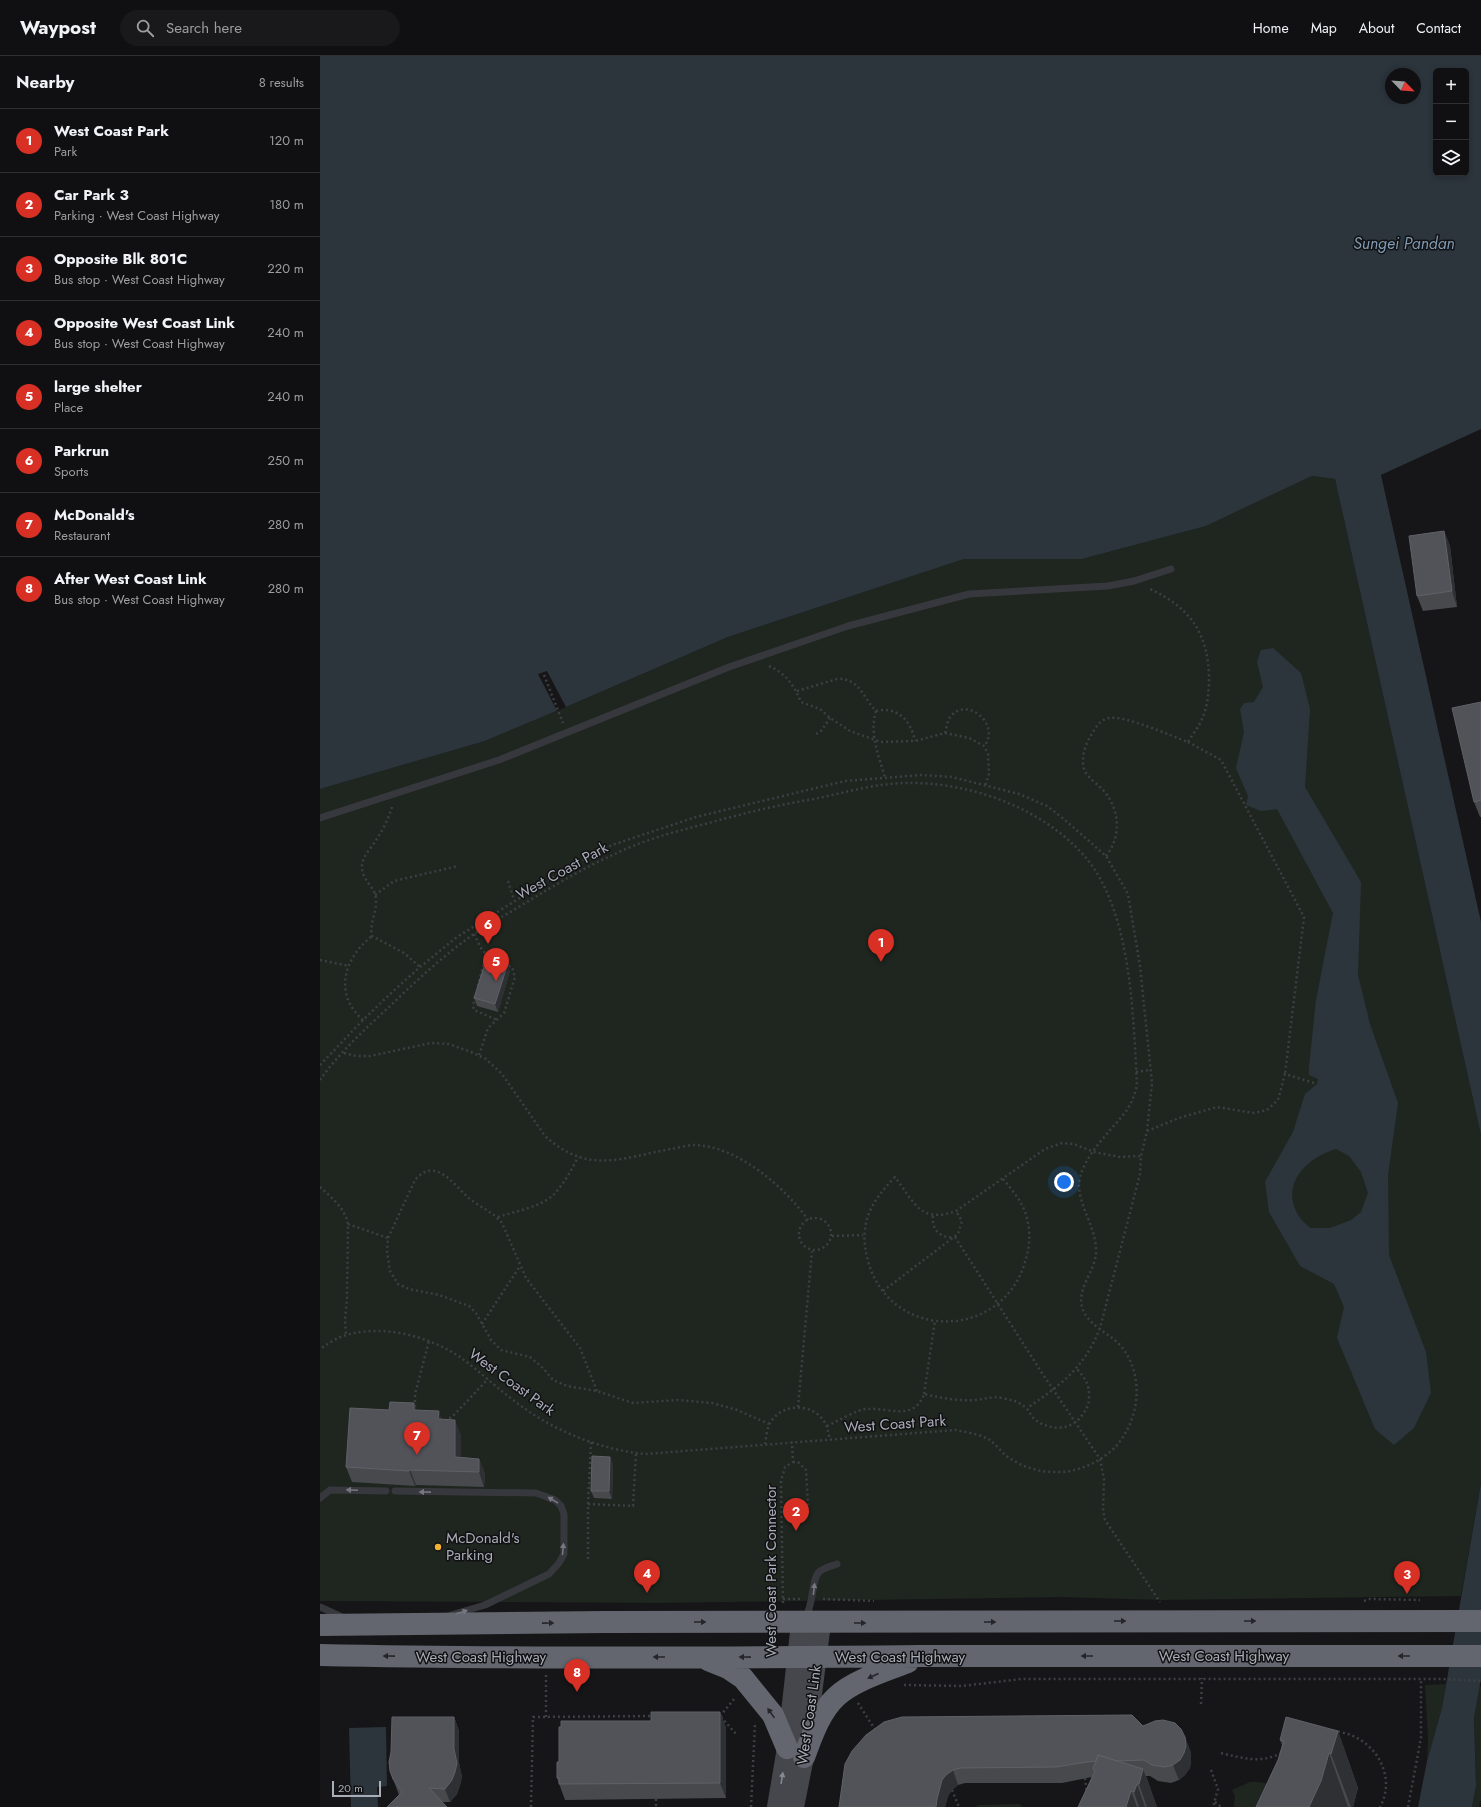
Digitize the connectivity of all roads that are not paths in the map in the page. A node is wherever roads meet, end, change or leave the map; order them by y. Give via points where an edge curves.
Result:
1 (1171, 569) dead end
2 (320, 818) edge
3 (386, 1491) dead end
4 (395, 1491) dead end
5 (320, 1498) edge
6 (837, 1564) dead end
7 (320, 1607) edge
8 (1481, 1621) edge
9 (425, 1623) junction
10 (802, 1623) junction
11 (357, 1624) junction
12 (320, 1625) edge
13 (320, 1655) edge
14 (922, 1656) junction
15 (1481, 1656) edge
16 (698, 1657) junction
17 (808, 1658) junction
18 (795, 1752) junction
19 (777, 1807) edge
20 (794, 1807) edge

1 - 2 lane via 1108,586 969,594 848,626 729,667 499,760
3 -> 5 lane via 330,1490
9 -> 4 lane via 485,1605 549,1574 564,1554 564,1514 562,1506 555,1500 536,1493
10 -> 6 lane via 810,1609 815,1578 819,1572
7 - 11 lane
10 -> 8 highway
9 -> 10 highway
9 - 11 highway
10 - 17 main road, West Coast Link
11 - 12 highway
16 -> 13 highway, West Coast Highway
15 -> 14 highway, West Coast Highway
14 - 17 highway, West Coast Highway
14 -> 18 highway via 871,1676 836,1697
17 -> 16 highway, West Coast Highway
18 -> 16 highway via 772,1715 748,1695 743,1678 728,1668
17 - 18 main road, West Coast Link
19 -> 18 main road, West Coast Link
18 - 20 main road, West Coast Link

